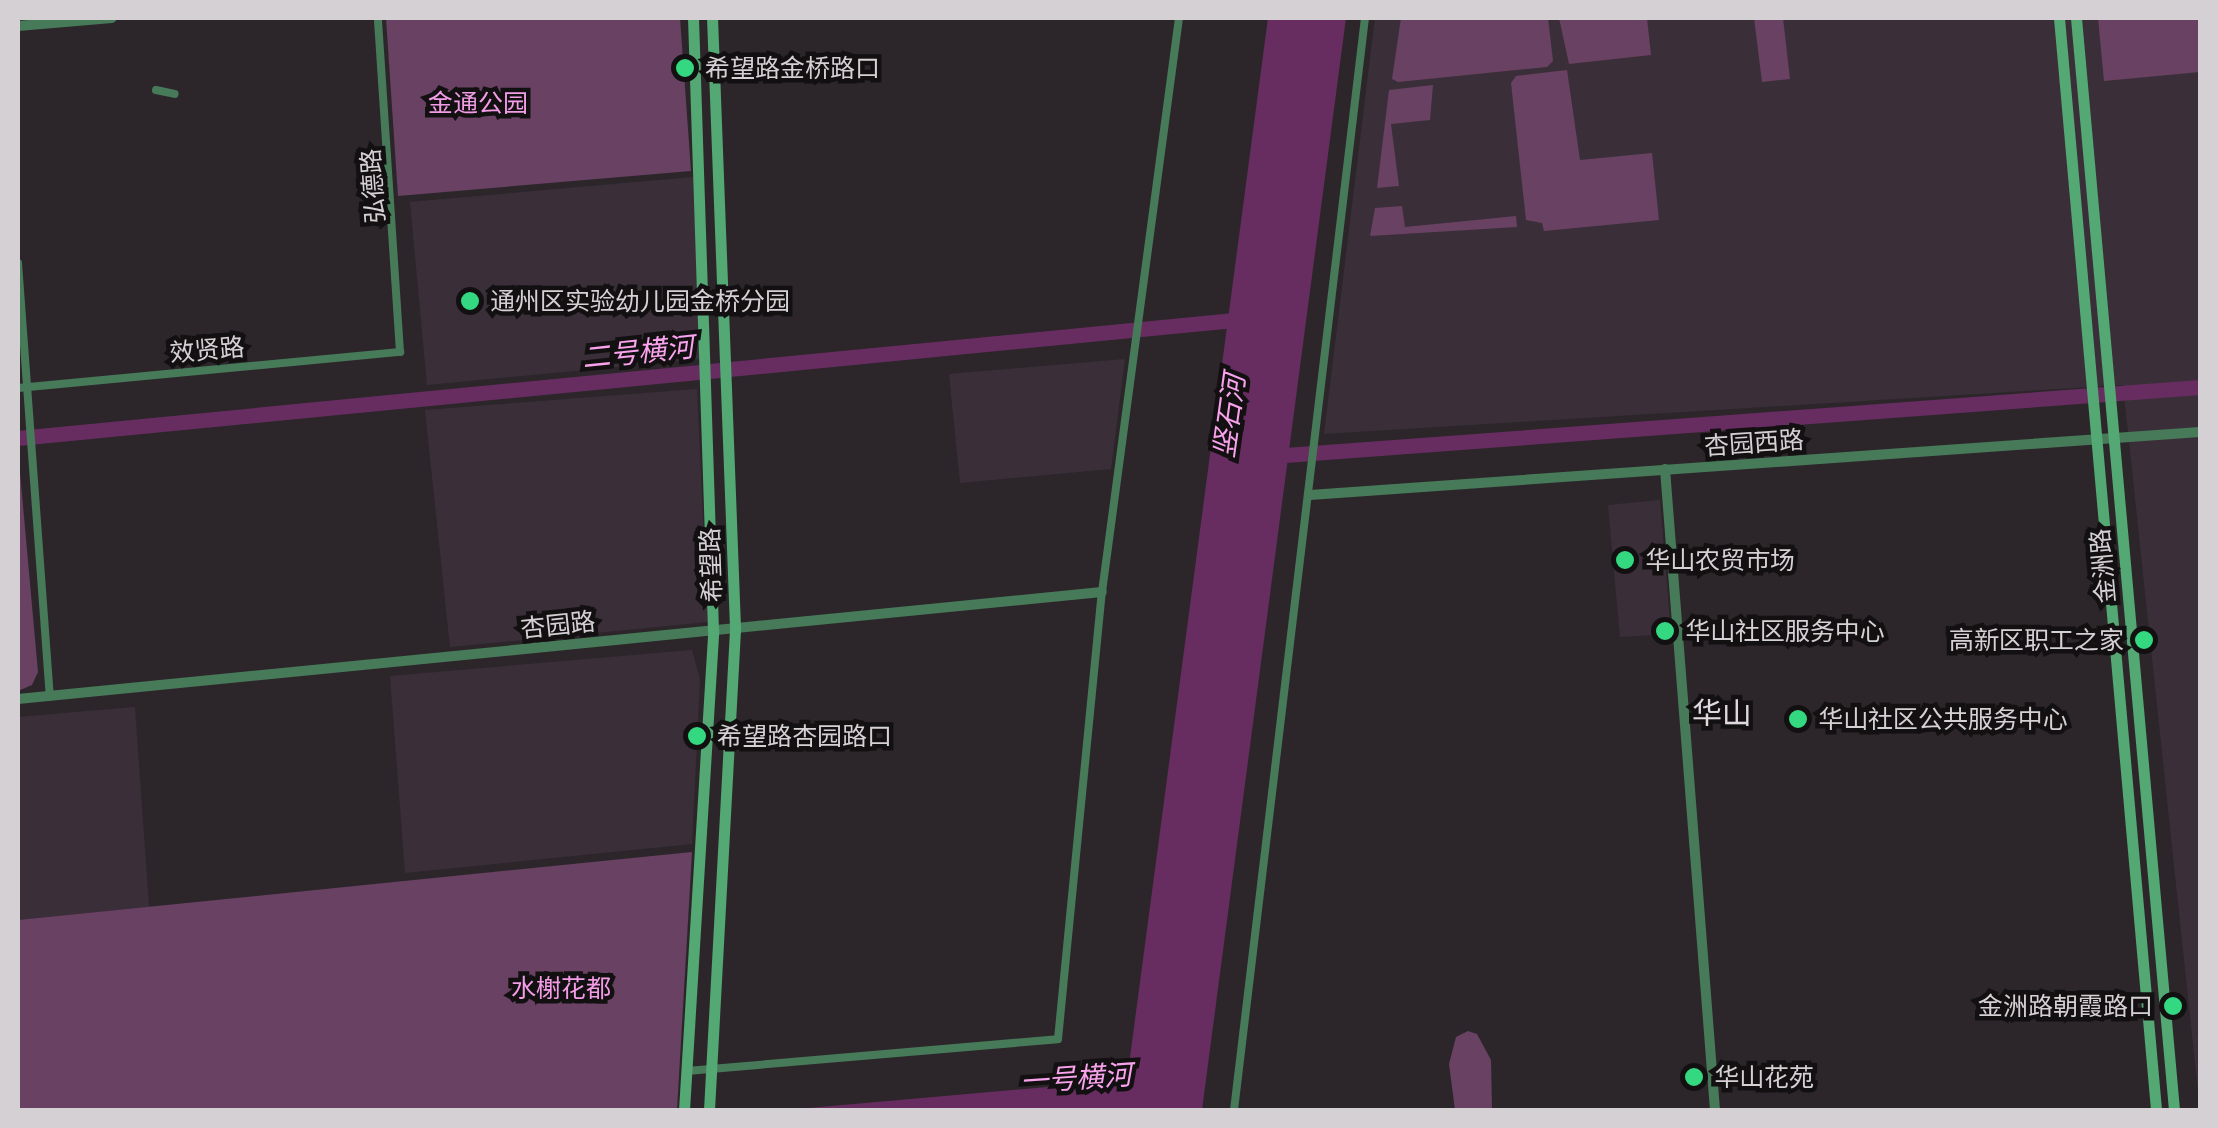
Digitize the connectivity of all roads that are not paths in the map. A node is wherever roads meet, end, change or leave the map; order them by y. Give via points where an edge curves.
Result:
1 (112, 18) edge
2 (378, 18) edge
3 (693, 18) edge
4 (712, 18) edge
5 (1179, 18) edge
6 (1365, 18) edge
7 (2059, 18) edge
8 (2076, 18) edge
9 (18, 26) edge
10 (156, 90) dead end
11 (175, 94) dead end
12 (18, 263) edge
13 (400, 352) joint
14 (22, 388) edge
15 (2200, 432) edge
16 (2114, 438) junction
17 (2097, 440) junction
18 (1665, 469) junction
19 (1310, 495) junction
20 (1102, 592) junction
21 (736, 628) junction
22 (712, 630) junction
23 (50, 696) junction
24 (18, 699) edge
25 (687, 1071) junction
26 (711, 1071) junction
27 (684, 1110) edge
28 (709, 1110) edge
29 (1234, 1110) edge
30 (1716, 1110) edge
31 (2156, 1110) edge
32 (2174, 1110) edge

1 - 9 street
2 - 13 street, 弘德路 via 396,214
3 - 22 main road, 希望路
4 - 21 main road, 希望路
5 - 20 street
6 - 19 street
7 - 17 main road, 金洲路
8 - 16 main road, 金洲路
10 - 11 street
12 - 14 street
13 - 14 street, 效贤路
14 - 23 street
15 - 16 street, 杏园西路
16 - 17 street, 杏园西路
16 - 32 main road, 金洲路
17 - 18 street, 杏园西路
17 - 31 main road, 金洲路
18 - 19 street, 杏园西路
18 - 30 street
19 - 29 street
20 - 21 street, 杏园路
20 - 26 street via 1058,1039
21 - 22 street, 杏园路
21 - 26 main road, 希望路
22 - 23 street, 杏园路
22 - 25 main road, 希望路
23 - 24 street, 杏园路
25 - 26 street
25 - 27 main road, 希望路
26 - 28 main road, 希望路

